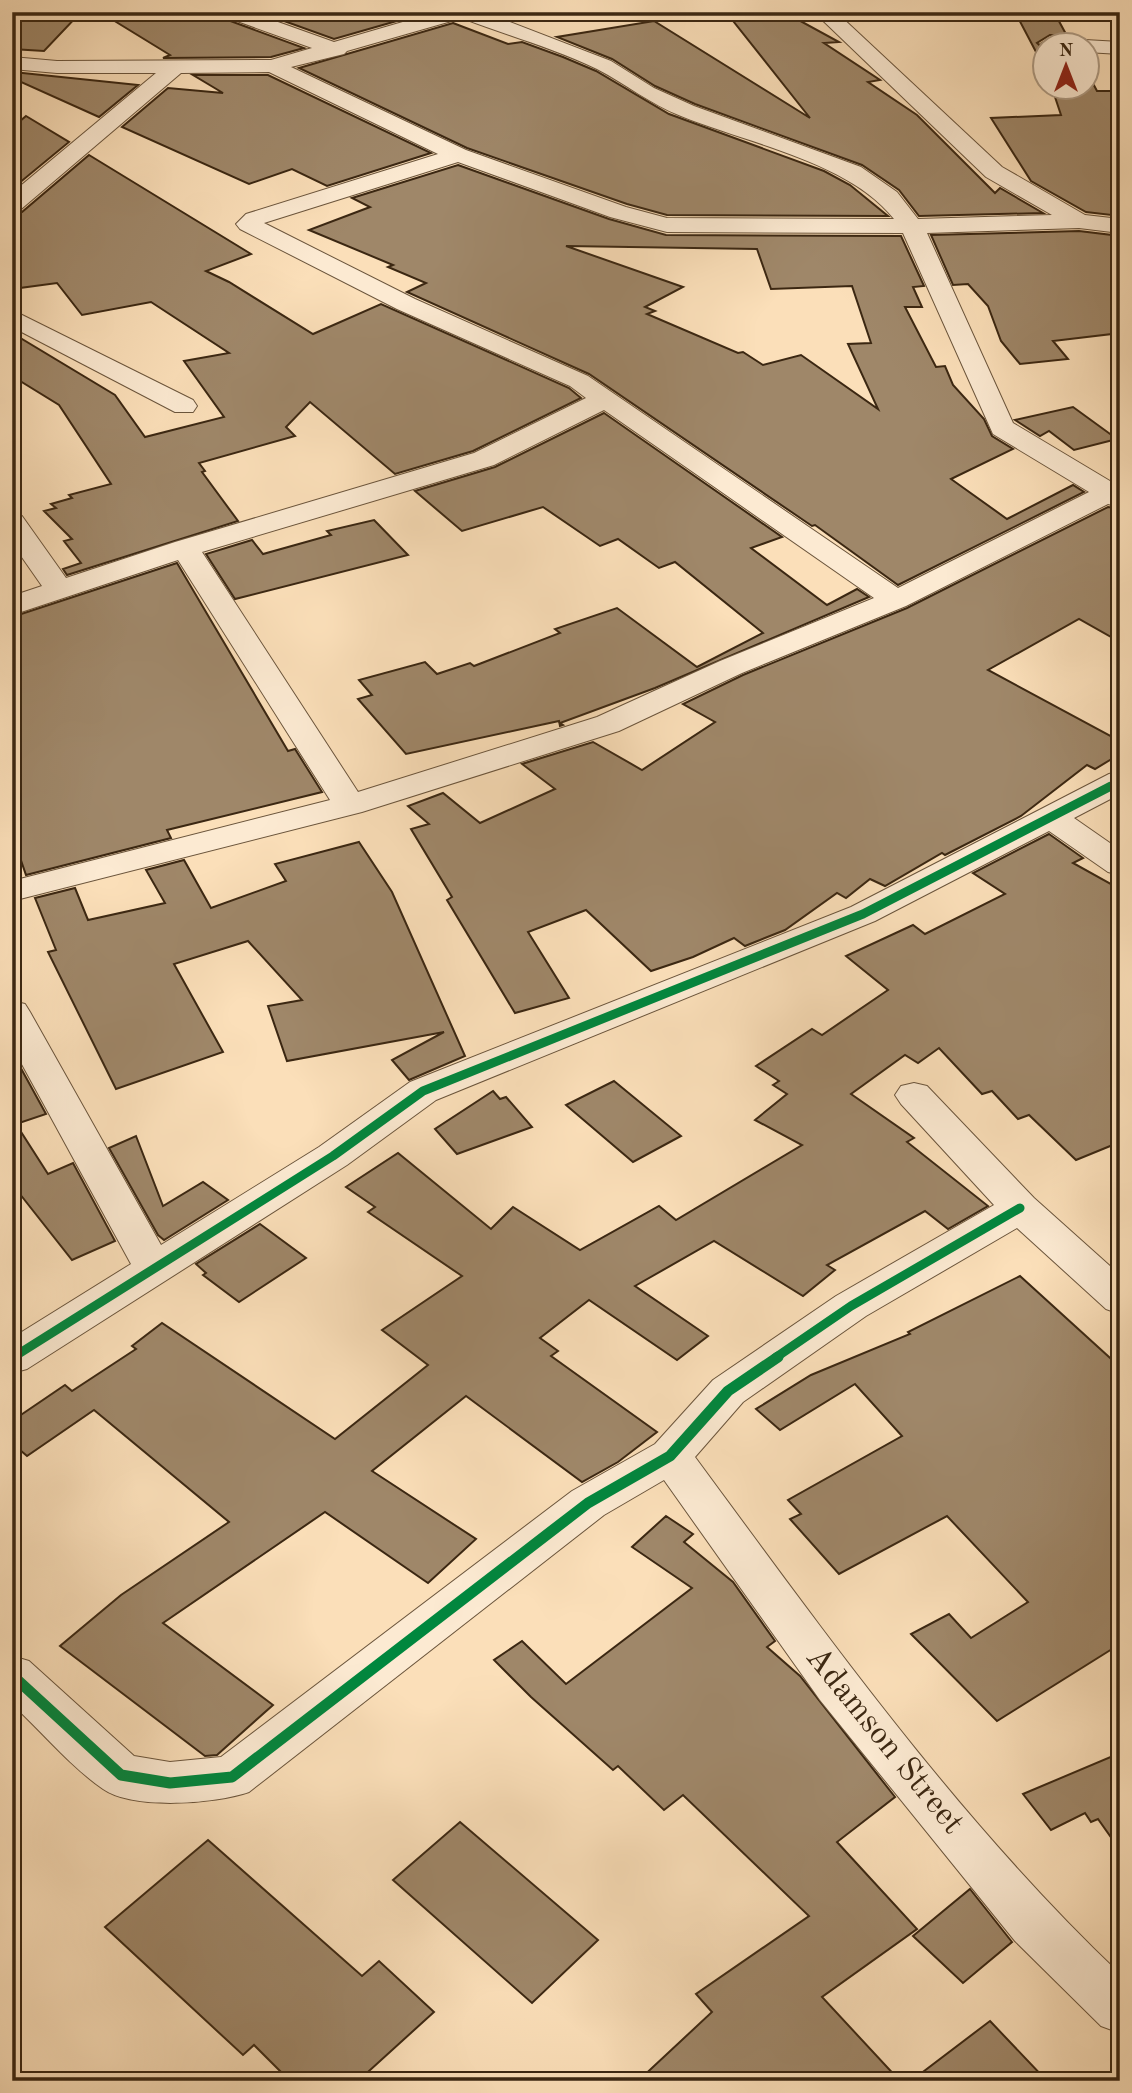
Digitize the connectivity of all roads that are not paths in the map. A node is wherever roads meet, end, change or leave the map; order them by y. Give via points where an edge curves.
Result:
1 (230, 12) edge
2 (463, 12) edge
3 (824, 12) edge
4 (1100, 47) edge
5 (1120, 48) edge
6 (337, 50) junction
7 (12, 63) edge
8 (272, 66) junction
9 (174, 68) junction
10 (458, 155) junction
11 (12, 205) edge
12 (1079, 221) junction
13 (912, 226) junction
14 (1120, 226) edge
15 (12, 317) edge
16 (605, 399) junction
17 (184, 406) dead end
18 (1114, 496) edge
19 (12, 522) edge
20 (185, 548) junction
21 (60, 591) junction
22 (896, 600) junction
23 (12, 606) edge
24 (1120, 781) edge
25 (350, 805) junction
26 (1050, 817) junction
27 (1120, 864) edge
28 (12, 891) edge
29 (12, 1012) edge
30 (914, 1095) dead end
31 (1020, 1208) junction
32 (153, 1267) junction
33 (1120, 1299) edge
34 (12, 1358) edge
35 (670, 1456) junction
36 (12, 1675) edge
37 (1120, 2009) edge

1 - 6 street
2 - 6 street
2 - 13 street via 604,65 686,111 853,172 889,197
3 - 12 street via 994,172
4 - 5 street
6 - 8 street
7 - 9 street
8 - 9 street
8 - 10 street
9 - 11 street
10 - 13 street via 667,225
10 - 16 street via 248,224 406,304 579,381
12 - 13 street
12 - 14 street
13 - 18 street via 1002,428
15 - 17 street
16 - 20 street via 484,458
16 - 22 street
18 - 22 street
19 - 21 street
20 - 21 street
20 - 25 street
21 - 23 street
22 - 25 street via 731,667 608,724
24 - 26 street
25 - 28 street
26 - 27 street
26 - 32 street via 863,914 423,1091 333,1156
29 - 32 street
30 - 31 street
31 - 33 street
31 - 35 street via 851,1306 728,1391
32 - 34 street
35 - 36 street via 588,1503 232,1777 170,1783 121,1775
35 - 37 street, Adamson Street via 836,1686 1033,1925

